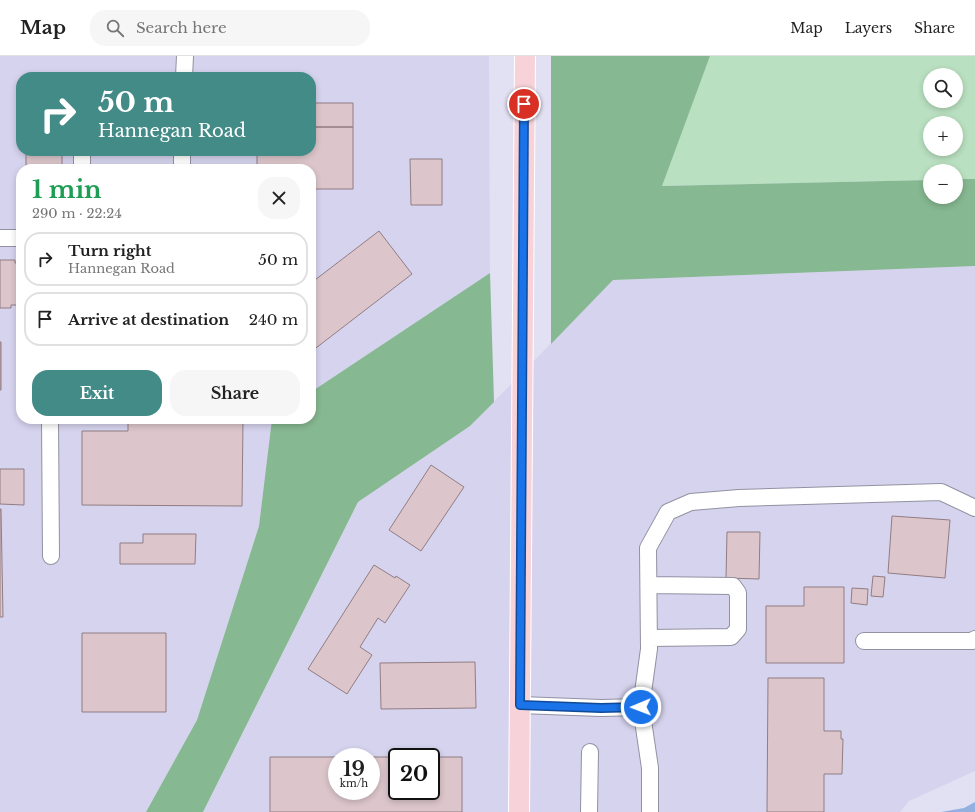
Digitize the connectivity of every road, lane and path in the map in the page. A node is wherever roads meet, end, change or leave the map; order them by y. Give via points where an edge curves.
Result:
1 (184, 56) edge
2 (525, 56) edge
3 (184, 72) edge
4 (0, 238) edge
5 (16, 238) edge
6 (50, 424) edge
7 (975, 508) edge
8 (51, 556) dead end
9 (649, 585) junction
10 (649, 638) junction
11 (975, 639) edge
12 (864, 641) dead end
13 (520, 705) junction
14 (641, 707) junction
15 (590, 752) dead end
16 (519, 812) edge
17 (589, 812) edge
18 (650, 812) edge

1 - 3 street
2 - 13 main road
4 - 5 street
6 - 8 street
7 - 9 street via 941,492 739,498 691,502 668,512 648,548
9 - 10 street
9 - 10 street via 732,586 738,593 738,630 731,637
10 - 14 street
11 - 12 street
13 - 14 street
13 - 16 main road
14 - 18 street via 650,768
15 - 17 street

